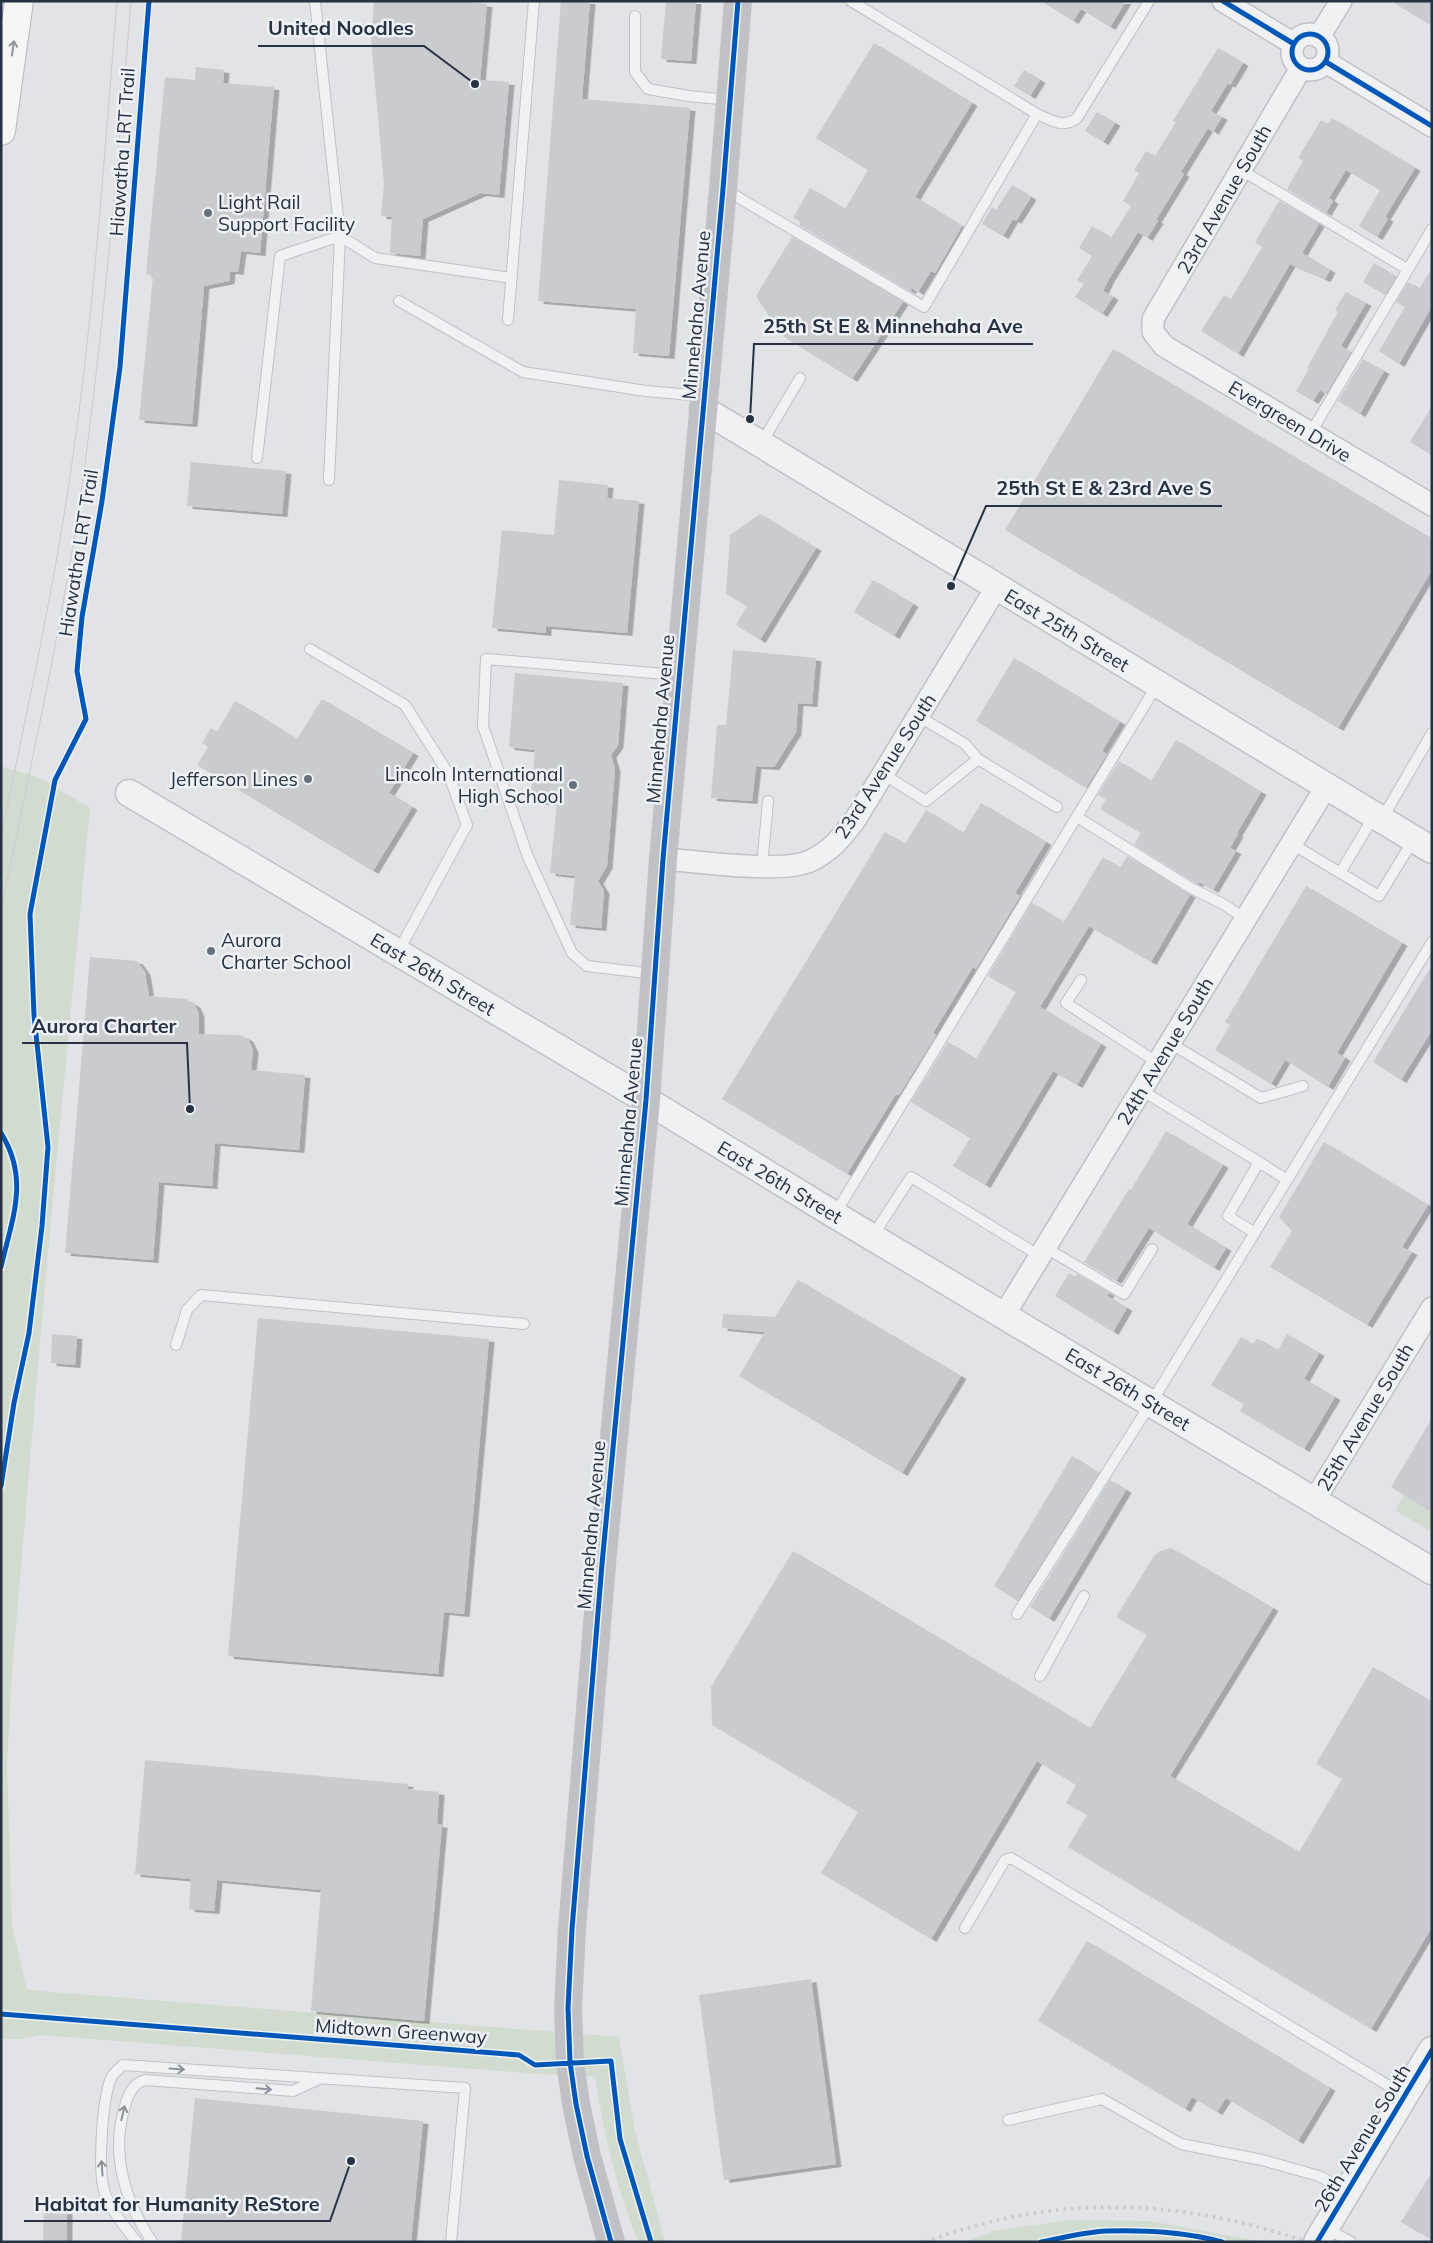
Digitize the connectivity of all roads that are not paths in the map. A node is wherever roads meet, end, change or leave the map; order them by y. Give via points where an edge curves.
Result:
1 (19, 1) edge
2 (315, 1) edge
3 (534, 1) edge
4 (738, 1) edge
5 (851, 1) edge
6 (1149, 1) edge
7 (1223, 1) edge
8 (1342, 1) edge
9 (635, 16) dead end
10 (1320, 37) junction
11 (1294, 44) junction
12 (1326, 62) junction
13 (1301, 68) junction
14 (730, 100) junction
15 (1036, 114) junction
16 (1432, 126) edge
17 (1, 131) edge
18 (1241, 170) junction
19 (724, 189) junction
20 (1432, 229) edge
21 (340, 236) junction
22 (1407, 269) junction
23 (512, 278) junction
24 (399, 300) dead end
25 (508, 320) dead end
26 (1153, 332) joint
27 (800, 378) dead end
28 (703, 403) junction
29 (1310, 434) junction
30 (761, 445) junction
31 (258, 458) dead end
32 (329, 480) dead end
33 (1432, 505) edge
34 (996, 588) junction
35 (310, 649) dead end
36 (679, 675) junction
37 (1157, 685) junction
38 (918, 716) junction
39 (1432, 733) edge
40 (978, 759) junction
41 (883, 774) junction
42 (1326, 787) junction
43 (128, 793) dead end
44 (768, 801) dead end
45 (1057, 807) dead end
46 (1077, 817) junction
47 (1378, 818) junction
48 (1292, 844) junction
49 (1423, 844) edge
50 (663, 859) junction
51 (762, 866) junction
52 (1340, 873) junction
53 (1246, 918) junction
54 (1432, 942) edge
55 (397, 953) junction
56 (655, 974) junction
57 (1082, 980) dead end
58 (1170, 1043) junction
59 (1158, 1063) junction
60 (1302, 1086) dead end
61 (1141, 1090) junction
62 (646, 1100) junction
63 (1259, 1162) junction
64 (1287, 1180) junction
65 (834, 1215) junction
66 (1255, 1233) junction
67 (872, 1237) junction
68 (1152, 1249) dead end
69 (1043, 1252) junction
70 (1432, 1308) edge
71 (1004, 1315) junction
72 (524, 1324) dead end
73 (176, 1346) dead end
74 (1151, 1403) junction
75 (1314, 1501) junction
76 (1432, 1571) edge
77 (1084, 1596) dead end
78 (1017, 1614) dead end
79 (1040, 1676) dead end
80 (965, 1928) dead end
81 (1432, 2050) edge
82 (320, 2079) junction
83 (1405, 2095) junction
84 (1008, 2120) dead end
85 (1348, 2192) junction
86 (1321, 2235) edge
87 (137, 2242) edge
88 (152, 2242) edge
89 (451, 2242) edge
90 (611, 2242) edge
91 (1351, 2242) edge

17 -> 1 highway
2 - 21 lane
3 - 23 lane
4 - 14 main road, Minnehaha Avenue
5 - 15 lane
6 - 15 lane via 1077,118 1070,124 1060,124
7 - 11 street
8 - 10 street
9 - 14 lane via 635,72 648,89
10 - 11 street via 1308,34
10 - 12 street via 1328,51
11 - 13 street via 1294,60
12 - 13 street via 1312,70
12 - 16 street
13 - 18 street, 23rd Avenue South
14 - 19 main road, Minnehaha Avenue
15 - 19 lane via 924,307
18 - 22 lane
18 - 26 street, 23rd Avenue South via 1153,319
19 - 28 main road, Minnehaha Avenue
20 - 22 lane
21 - 23 lane via 375,258
21 - 31 lane via 280,256
21 - 32 lane
22 - 29 lane
23 - 25 lane
24 - 28 lane via 523,372
26 - 29 street, Evergreen Drive via 1164,346
27 - 30 lane
28 - 30 street, East 25th Street
28 - 36 main road, Minnehaha Avenue
29 - 33 street, Evergreen Drive
30 - 34 street, East 25th Street
34 - 37 street, East 25th Street
34 - 38 street, 23rd Avenue South
35 - 55 lane via 405,706 448,773 467,825
36 - 50 main road, Minnehaha Avenue
36 - 56 lane via 486,659 483,726 528,857 572,953 587,966
37 - 42 street, East 25th Street
37 - 46 lane
38 - 40 lane via 965,744
38 - 41 street, 23rd Avenue South
39 - 47 lane
40 - 41 lane via 926,801
40 - 45 lane
41 - 51 street, 23rd Avenue South via 855,820 832,848 809,861 781,867
42 - 47 street, East 25th Street
42 - 48 street, 24th Avenue South
43 - 55 street, East 26th Street
44 - 51 lane
46 - 53 lane
46 - 65 lane
47 - 49 street, East 25th Street
47 - 52 lane
48 - 52 lane
48 - 53 street, 24th Avenue South
49 - 52 lane via 1379,896
50 - 51 street, 23rd Avenue South
50 - 56 main road, Minnehaha Avenue
53 - 58 street, 24th Avenue South
54 - 64 lane
55 - 62 street, East 26th Street
56 - 62 main road, Minnehaha Avenue
57 - 59 lane via 1066,1003
58 - 59 street, 24th Avenue South
58 - 60 lane via 1261,1098
59 - 61 street, 24th Avenue South
61 - 63 lane
61 - 69 street, 24th Avenue South
62 - 65 street, East 26th Street
62 - 90 main road, Minnehaha Avenue via 602,1564 568,2008 576,2104
63 - 64 lane
63 - 66 lane via 1228,1216
64 - 66 lane
65 - 67 street, East 26th Street
66 - 74 lane
67 - 69 lane via 911,1177
67 - 71 street, East 26th Street
68 - 69 lane via 1124,1294
69 - 71 street, 24th Avenue South
70 - 75 street, 25th Avenue South
71 - 74 street, East 26th Street
72 - 73 lane via 201,1296 187,1310
74 - 75 street, East 26th Street
74 - 78 lane
75 - 76 street, East 26th Street
77 - 79 lane
80 - 83 lane via 1005,1860 1011,1858
81 - 83 street, 26th Avenue South
87 -> 82 lane via 104,2191 101,2152 107,2092 113,2075 123,2065
88 -> 82 lane via 137,2219 119,2163 118,2142 124,2110 128,2096 138,2082 293,2091
82 - 89 lane via 464,2088
83 - 85 street, 26th Avenue South
84 - 85 lane via 1102,2100 1180,2144 1319,2176
85 - 86 street, 26th Avenue South
86 - 91 lane

